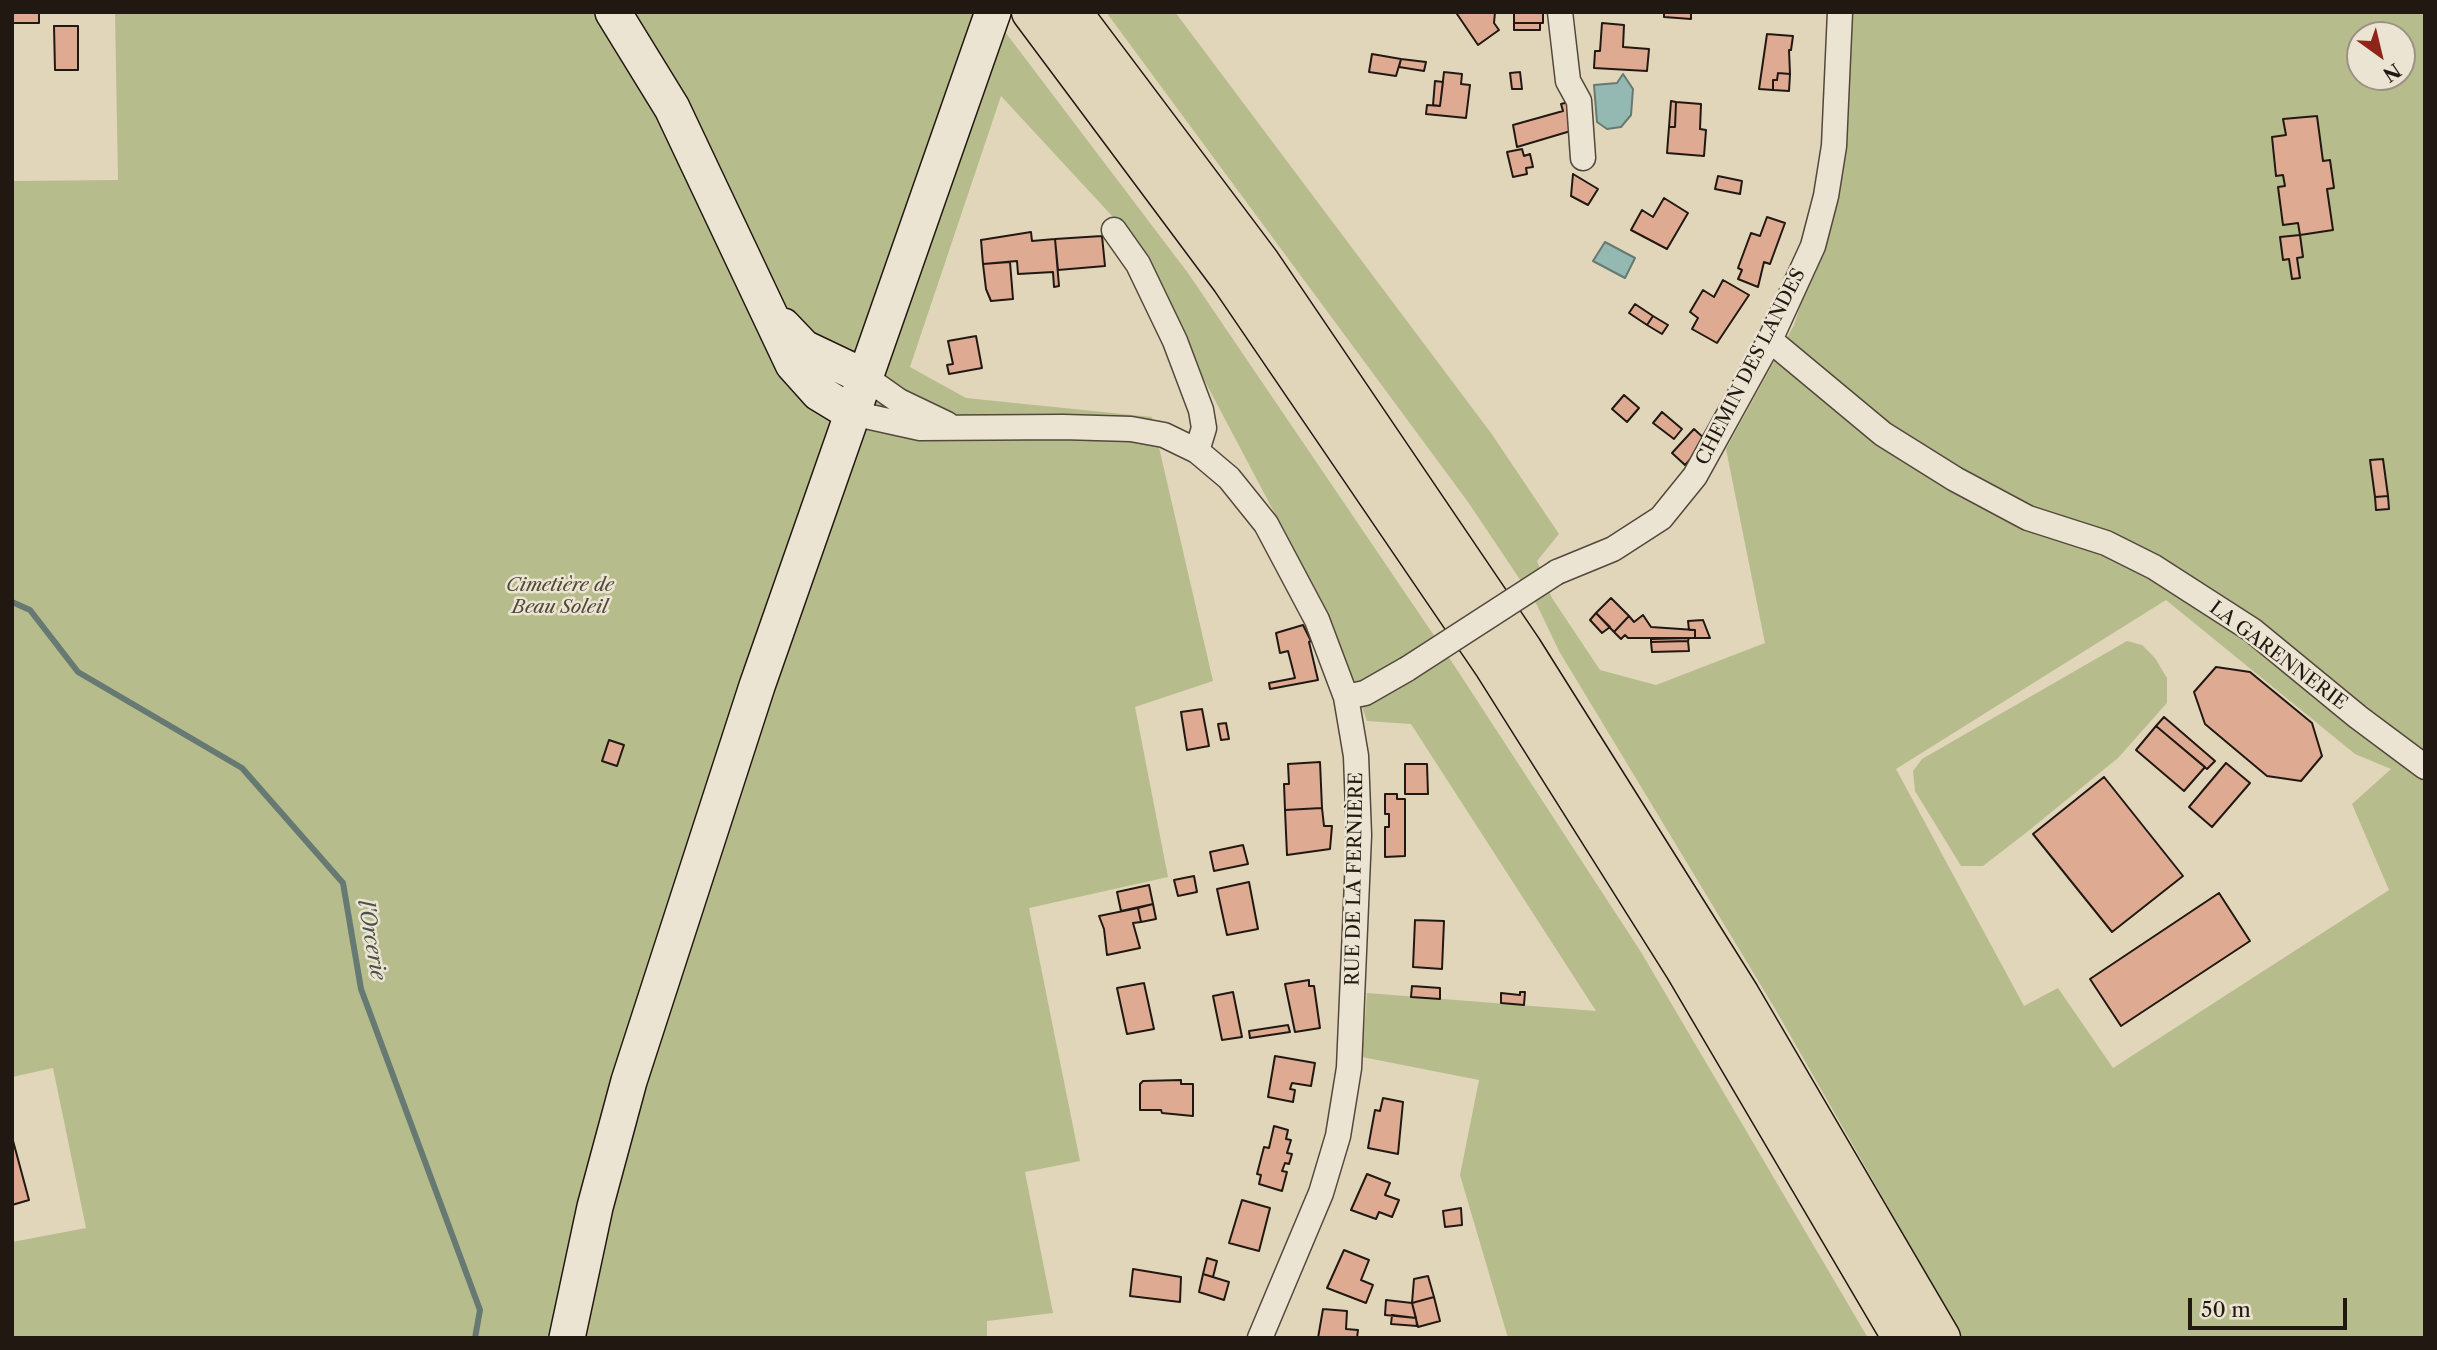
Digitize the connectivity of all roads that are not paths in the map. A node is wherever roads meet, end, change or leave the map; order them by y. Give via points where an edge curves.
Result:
1 (613, 12) edge
2 (993, 12) edge
3 (1031, 12) edge
4 (1072, 12) edge
5 (1560, 12) edge
6 (1840, 12) edge
7 (1066, 58) junction
8 (1583, 158) dead end
9 (1114, 230) dead end
10 (769, 310) junction
11 (1770, 340) junction
12 (865, 377) junction
13 (852, 413) junction
14 (950, 426) junction
15 (1197, 451) junction
16 (1346, 697) junction
17 (2425, 767) edge
18 (566, 1338) edge
19 (1260, 1338) edge
20 (1882, 1338) edge
21 (1902, 1338) edge
22 (1941, 1338) edge

1 - 10 main road via 672,108
2 - 12 main road
3 - 7 highway
4 - 22 highway via 1260,262 1516,638 1740,995
5 - 8 street via 1568,81 1581,111
6 - 11 street, CHEMIN DES LANDES via 1834,146 1826,196 1813,246
7 - 20 highway via 1072,94 1261,350 1532,755 1680,992
7 - 21 highway via 1282,352 1502,677 1685,969
9 - 15 street via 1138,264 1201,410 1204,428
10 - 12 main road via 804,348
10 - 13 main road via 793,364 819,393
11 - 16 street, CHEMIN DES LANDES, bridge via 1695,476 1661,518 1613,549 1557,572 1365,693
11 - 17 street, LA GARENNERIE via 1884,434 1955,479 2028,518 2106,543 2165,574 2252,630
12 - 13 main road
12 - 14 street, RUE DE LA FERNIÈRE via 899,401
13 - 14 street, RUE DE LA FERNIÈRE via 920,428
13 - 18 main road via 757,686 629,1081
14 - 15 street, RUE DE LA FERNIÈRE via 1130,429 1164,435
15 - 16 street, RUE DE LA FERNIÈRE via 1228,478 1266,524 1317,620
16 - 19 street, RUE DE LA FERNIÈRE via 1356,756 1359,835 1349,1068 1338,1136 1321,1193

